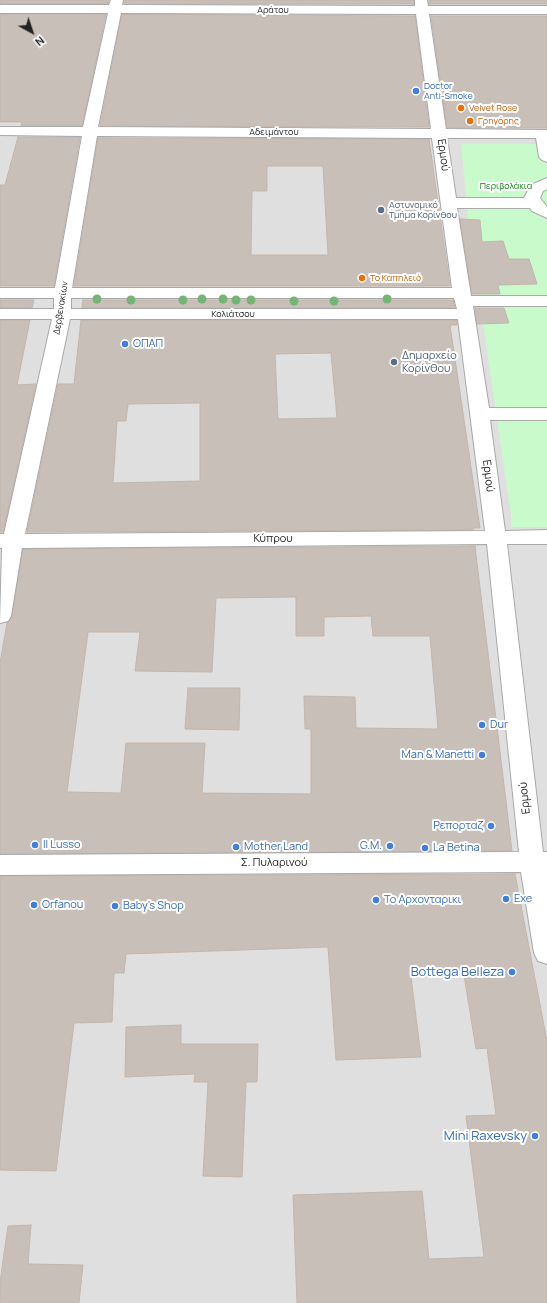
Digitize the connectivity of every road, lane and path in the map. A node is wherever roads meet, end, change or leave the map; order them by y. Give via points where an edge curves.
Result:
1 (116, 5) edge
2 (421, 5) edge
3 (0, 9) edge
4 (547, 10) edge
5 (0, 131) edge
6 (90, 131) junction
7 (440, 134) junction
8 (545, 134) edge
9 (547, 157) edge
10 (547, 183) edge
11 (450, 203) junction
12 (534, 203) junction
13 (547, 213) edge
14 (0, 293) edge
15 (63, 293) junction
16 (547, 301) edge
17 (464, 302) junction
18 (0, 314) edge
19 (62, 314) junction
20 (480, 414) junction
21 (547, 414) edge
22 (496, 537) junction
23 (547, 537) edge
24 (7, 541) edge
25 (0, 616) edge
26 (540, 861) edge
27 (0, 865) edge
28 (547, 953) edge

1 - 2 street, Αράτου
1 - 3 street, Αράτου
1 - 6 street, Δερβενακίων
2 - 4 street, Αράτου
2 - 7 street, Ερμού
5 - 6 street, Αδειμάντου
6 - 7 street, Αδειμάντου
6 - 15 street, Δερβενακίων
7 - 8 street, Αδειμάντου
7 - 11 street, Ερμού
8 - 9 street
10 - 12 street via 536,188 532,198
11 - 12 street
11 - 17 street, Ερμού
12 - 13 street
14 - 15 street, Κολιάτσου
15 - 17 street, Κολιάτσου
15 - 19 street, Δερβενακίων
16 - 17 street
17 - 19 street, Κολιάτσου
17 - 20 street, Ερμού
18 - 19 street, Κολιάτσου
19 - 24 street, Δερβενακίων
20 - 21 street
20 - 22 street, Ερμού
22 - 23 street, Κύπρου
22 - 24 street, Κύπρου
22 - 26 street, Ερμού
24 - 25 street, Δερβενακίων
26 - 27 street, Σ. Πυλαρινού
26 - 28 street, Ερμού

